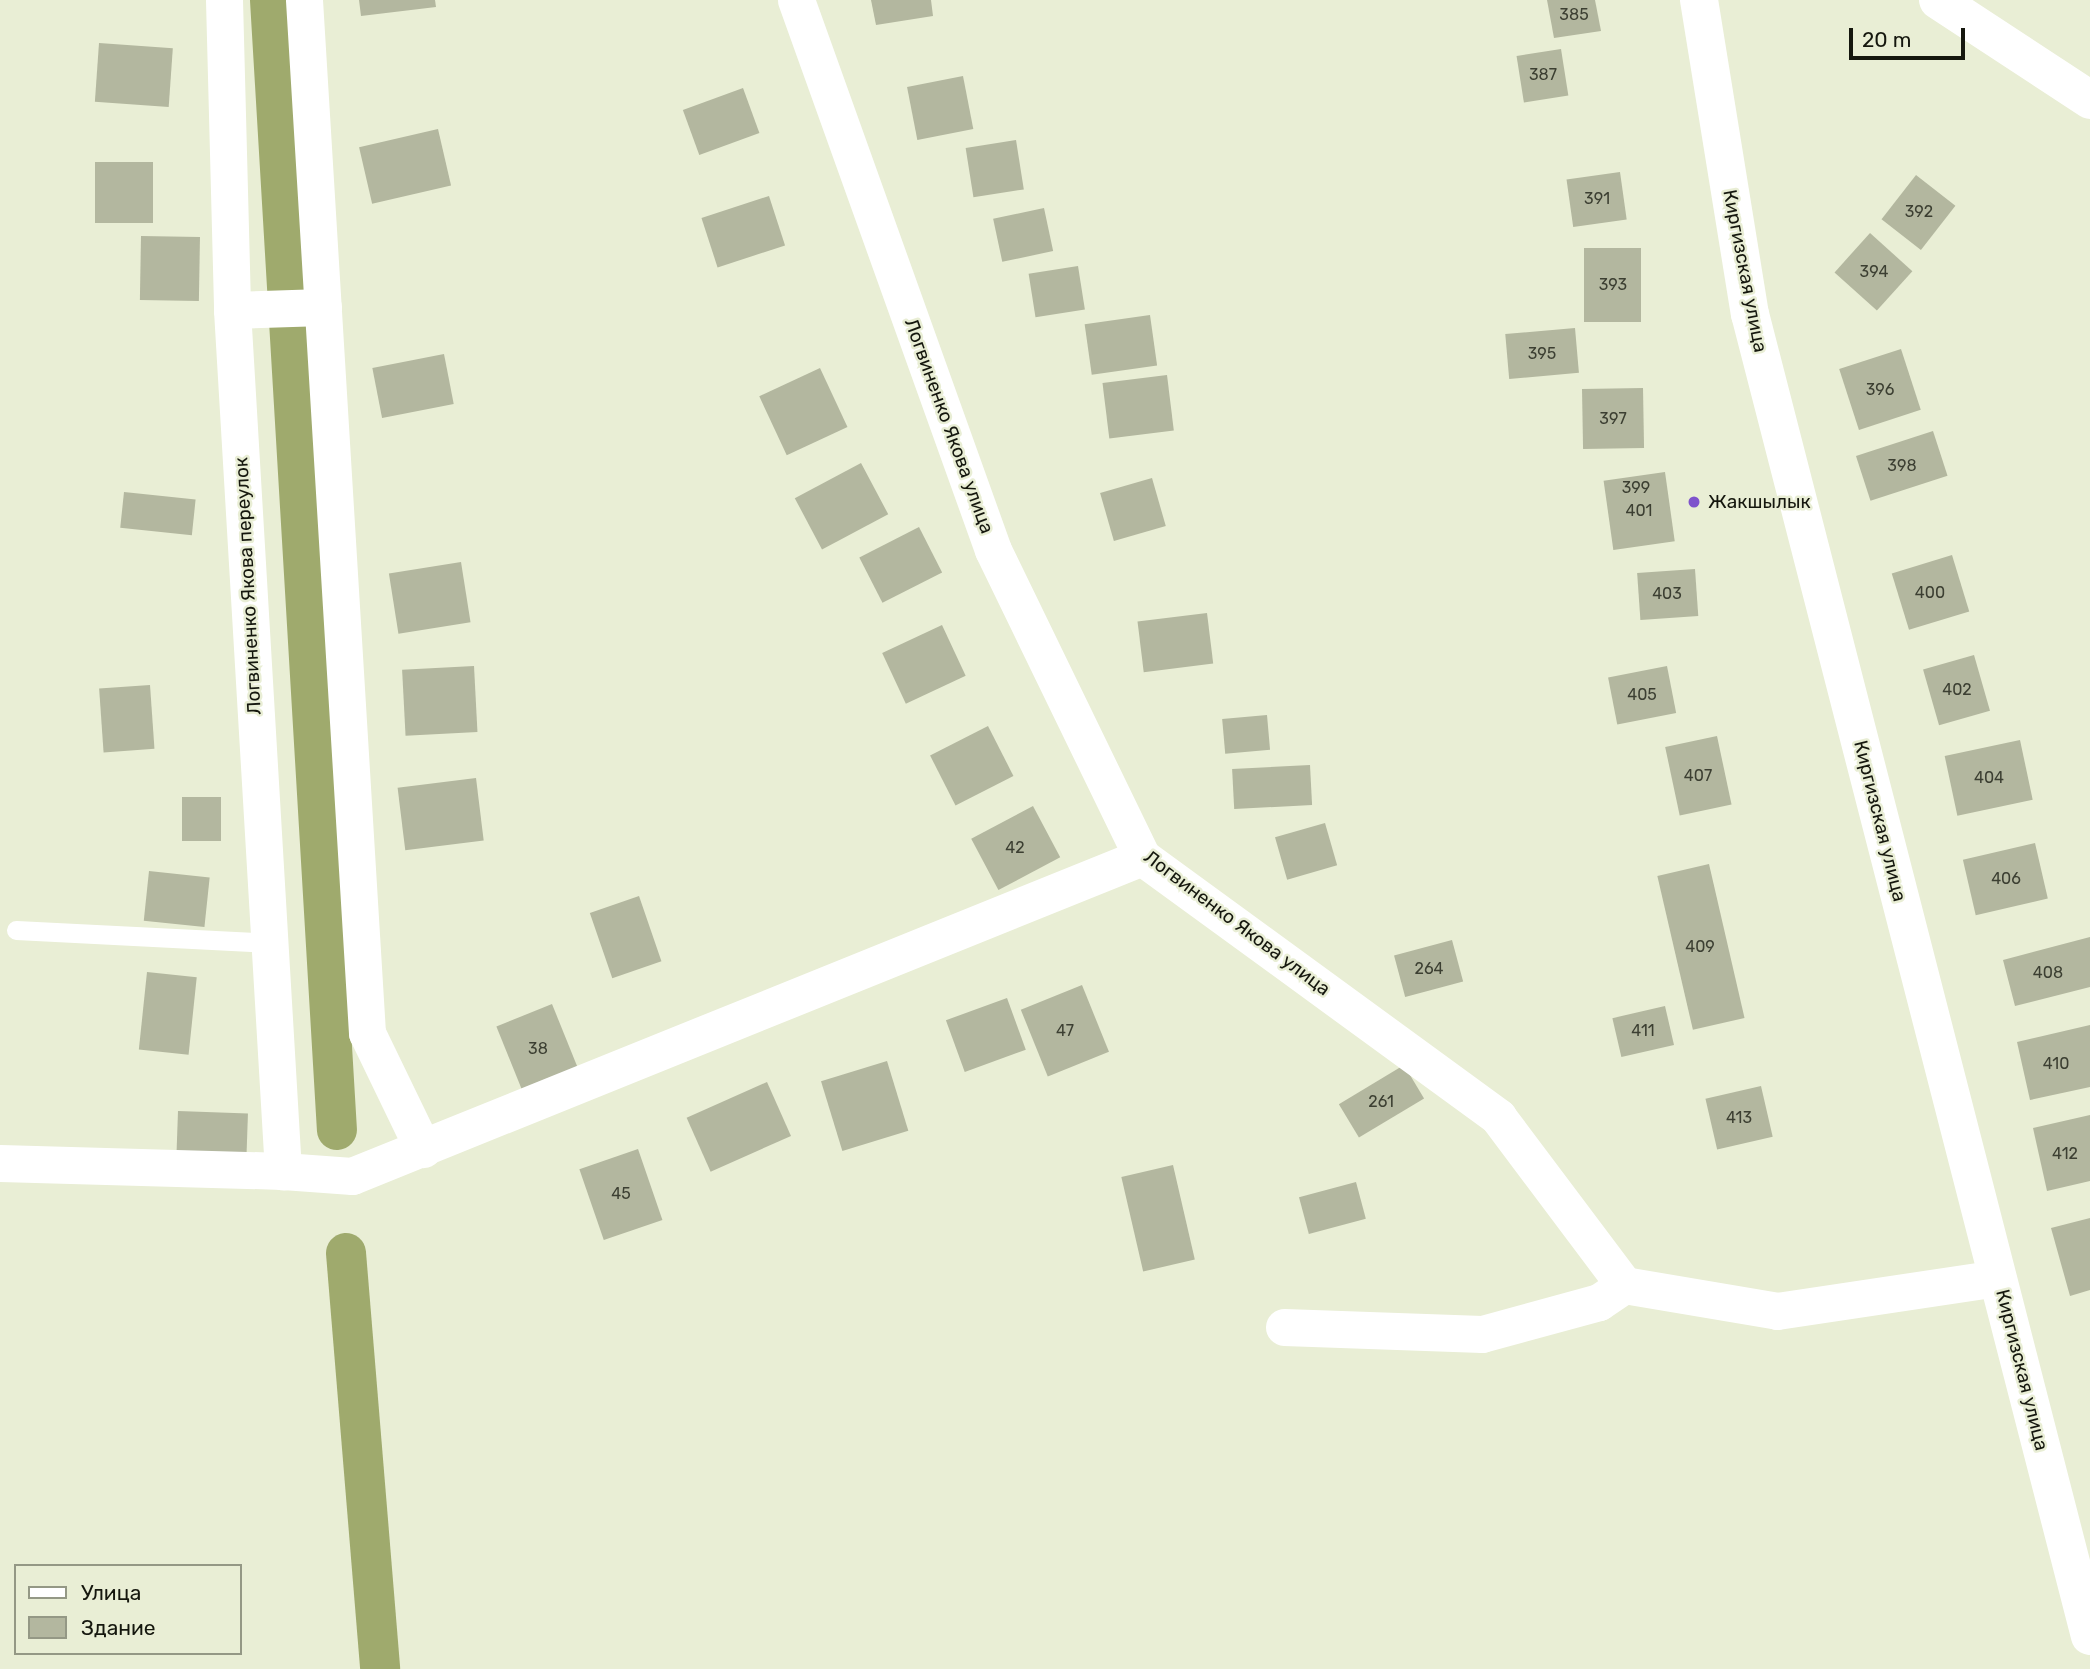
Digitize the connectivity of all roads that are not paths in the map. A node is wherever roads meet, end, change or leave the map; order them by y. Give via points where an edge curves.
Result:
1 (224, 0) edge
2 (304, 0) edge
3 (796, 0) edge
4 (1699, 0) edge
5 (1938, 0) edge
6 (2090, 100) edge
7 (323, 307) junction
8 (232, 310) junction
9 (1142, 856) junction
10 (16, 930) dead end
11 (269, 943) junction
12 (423, 1149) junction
13 (0, 1163) edge
14 (283, 1171) junction
15 (1998, 1278) junction
16 (1624, 1285) junction
17 (1284, 1327) dead end
18 (2090, 1636) edge

1 - 8 street, Логвиненко Якова переулок
2 - 7 street
3 - 9 street, Логвиненко Якова улица via 993,550
4 - 15 main road, Киргизская улица via 1750,314
5 - 6 main road
7 - 8 street
7 - 12 street via 367,1033
8 - 11 street, Логвиненко Якова переулок
9 - 12 street
9 - 16 street, Логвиненко Якова улица via 1498,1117
10 - 11 lane
11 - 14 street, Логвиненко Якова переулок
12 - 14 street via 352,1176
13 - 14 street
15 - 16 street via 1777,1311
15 - 18 main road, Киргизская улица
16 - 17 street via 1599,1302 1482,1334

